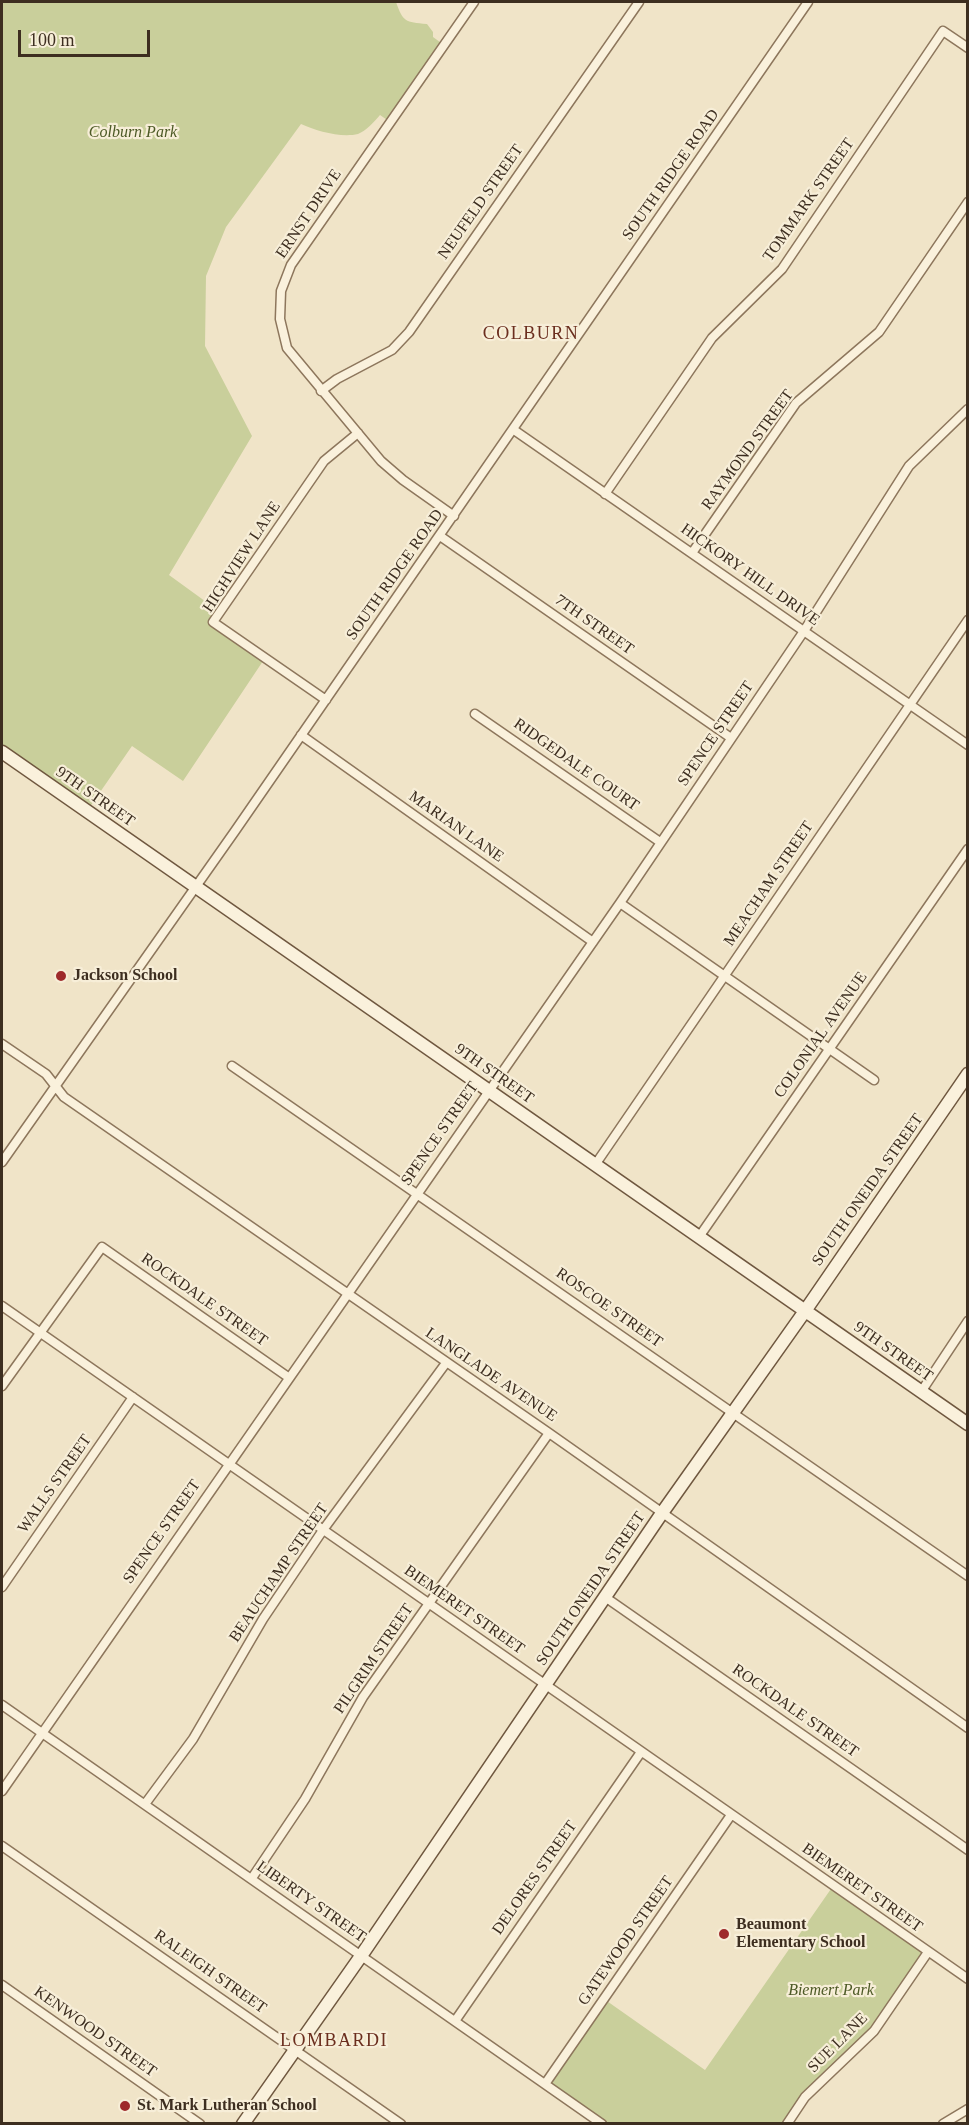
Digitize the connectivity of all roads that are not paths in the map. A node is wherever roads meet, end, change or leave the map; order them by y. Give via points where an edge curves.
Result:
1 (474, 2) edge
2 (639, 2) edge
3 (808, 2) edge
4 (968, 48) edge
5 (968, 202) edge
6 (321, 391) junction
7 (968, 409) edge
8 (514, 430) junction
9 (357, 434) junction
10 (606, 494) junction
11 (454, 516) junction
12 (440, 536) junction
13 (693, 552) junction
14 (968, 620) edge
15 (804, 631) junction
16 (326, 700) junction
17 (909, 704) junction
18 (475, 714) dead end
19 (302, 735) junction
20 (731, 738) junction
21 (968, 745) edge
22 (2, 752) edge
23 (660, 842) junction
24 (968, 849) edge
25 (196, 887) junction
26 (620, 903) junction
27 (593, 942) junction
28 (724, 976) junction
29 (2, 1044) edge
30 (829, 1049) junction
31 (232, 1066) dead end
32 (968, 1074) edge
33 (874, 1080) dead end
34 (56, 1087) junction
35 (488, 1090) junction
36 (2, 1162) edge
37 (595, 1165) junction
38 (417, 1193) junction
39 (699, 1237) junction
40 (346, 1294) junction
41 (2, 1306) edge
42 (805, 1311) junction
43 (968, 1321) edge
44 (40, 1333) junction
45 (446, 1363) junction
46 (288, 1377) junction
47 (2, 1386) edge
48 (921, 1392) junction
49 (133, 1397) junction
50 (733, 1413) junction
51 (968, 1424) edge
52 (549, 1433) junction
53 (228, 1464) junction
54 (662, 1513) junction
55 (323, 1530) junction
56 (968, 1576) edge
57 (2, 1587) edge
58 (605, 1597) junction
59 (429, 1604) junction
60 (545, 1685) junction
61 (2, 1705) edge
62 (968, 1728) edge
63 (42, 1732) junction
64 (641, 1752) junction
65 (2, 1791) edge
66 (145, 1804) junction
67 (731, 1815) junction
68 (2, 1846) edge
69 (968, 1850) edge
70 (252, 1878) junction
71 (928, 1952) junction
72 (361, 1956) junction
73 (968, 1979) edge
74 (2, 1985) edge
75 (455, 2021) junction
76 (295, 2050) junction
77 (545, 2084) junction
78 (968, 2109) edge
79 (200, 2124) edge
80 (243, 2124) edge
81 (401, 2124) edge
82 (602, 2124) edge
83 (787, 2124) edge
84 (943, 2124) edge

1 - 6 street, ERNST DRIVE via 291,265 281,291 280,319 286,348
2 - 6 street, NEUFELD STREET via 409,332 392,350
3 - 8 street, SOUTH RIDGE ROAD
4 - 10 street, TOMMARK STREET via 943,31 782,269 712,338
5 - 13 street, RAYMOND STREET via 879,332 796,404
6 - 9 street, ERNST DRIVE
7 - 15 street, SPENCE STREET via 909,466
8 - 10 street, HICKORY HILL DRIVE
8 - 11 street, SOUTH RIDGE ROAD
9 - 11 street, ERNST DRIVE via 403,480
9 - 16 street, HIGHVIEW LANE via 324,461 213,622
10 - 13 street, HICKORY HILL DRIVE
11 - 12 street, SOUTH RIDGE ROAD
12 - 16 street, SOUTH RIDGE ROAD
12 - 20 street, 7TH STREET
13 - 15 street, HICKORY HILL DRIVE
14 - 17 street, MEACHAM STREET
15 - 17 street, HICKORY HILL DRIVE
15 - 20 street, SPENCE STREET
16 - 19 street, SOUTH RIDGE ROAD
17 - 21 street, HICKORY HILL DRIVE
17 - 28 street, MEACHAM STREET
18 - 23 street, RIDGEDALE COURT
19 - 25 street, SOUTH RIDGE ROAD
19 - 27 street, MARIAN LANE
20 - 23 street, SPENCE STREET
22 - 25 street, 9TH STREET
23 - 26 street, SPENCE STREET
24 - 30 street, COLONIAL AVENUE
25 - 34 street, SOUTH RIDGE ROAD
25 - 35 street, 9TH STREET
26 - 27 street, SPENCE STREET
26 - 28 street
27 - 35 street, SPENCE STREET
28 - 30 street
28 - 37 street, MEACHAM STREET
29 - 34 street, LANGLADE AVENUE via 46,1074
30 - 33 street
30 - 39 street, COLONIAL AVENUE
31 - 38 street, ROSCOE STREET
32 - 42 street, SOUTH ONEIDA STREET
34 - 36 street, SOUTH RIDGE ROAD
34 - 40 street, LANGLADE AVENUE via 64,1097
35 - 37 street, 9TH STREET
35 - 38 street, SPENCE STREET
37 - 39 street, 9TH STREET
38 - 40 street, SPENCE STREET
38 - 50 street, ROSCOE STREET
39 - 42 street, 9TH STREET
40 - 45 street, LANGLADE AVENUE
40 - 46 street, SPENCE STREET
41 - 44 street, BIEMERET STREET
42 - 48 street, 9TH STREET
42 - 50 street, SOUTH ONEIDA STREET
43 - 48 street
44 - 46 street, ROCKDALE STREET via 102,1247
44 - 47 street
44 - 49 street, BIEMERET STREET
45 - 52 street, LANGLADE AVENUE
45 - 55 street, BEAUCHAMP STREET
46 - 53 street, SPENCE STREET
48 - 51 street, 9TH STREET
49 - 53 street, BIEMERET STREET
49 - 57 street, WALLS STREET
50 - 54 street, SOUTH ONEIDA STREET
50 - 56 street, ROSCOE STREET
52 - 54 street, LANGLADE AVENUE
52 - 59 street, PILGRIM STREET
53 - 55 street, BIEMERET STREET
53 - 63 street, SPENCE STREET
54 - 58 street, SOUTH ONEIDA STREET
54 - 62 street, LANGLADE AVENUE
55 - 59 street, BIEMERET STREET
55 - 66 street, BEAUCHAMP STREET via 263,1619 194,1738
58 - 60 street, SOUTH ONEIDA STREET
58 - 69 street, ROCKDALE STREET
59 - 60 street, BIEMERET STREET
59 - 70 street, PILGRIM STREET via 363,1697 305,1799
60 - 64 street, BIEMERET STREET
60 - 72 street, SOUTH ONEIDA STREET
61 - 63 street, LIBERTY STREET
63 - 65 street, SPENCE STREET
63 - 66 street, LIBERTY STREET
64 - 67 street, BIEMERET STREET
64 - 75 street, DELORES STREET
66 - 70 street, LIBERTY STREET
67 - 71 street, BIEMERET STREET
67 - 77 street, GATEWOOD STREET
68 - 76 street, RALEIGH STREET
70 - 72 street, LIBERTY STREET
71 - 73 street, BIEMERET STREET
71 - 83 street, SUE LANE via 874,2031 805,2097
72 - 75 street, LIBERTY STREET
72 - 76 street, SOUTH ONEIDA STREET
74 - 79 street, KENWOOD STREET
75 - 77 street, LIBERTY STREET
76 - 80 street, SOUTH ONEIDA STREET
76 - 81 street, RALEIGH STREET
77 - 82 street, LIBERTY STREET
78 - 84 street

